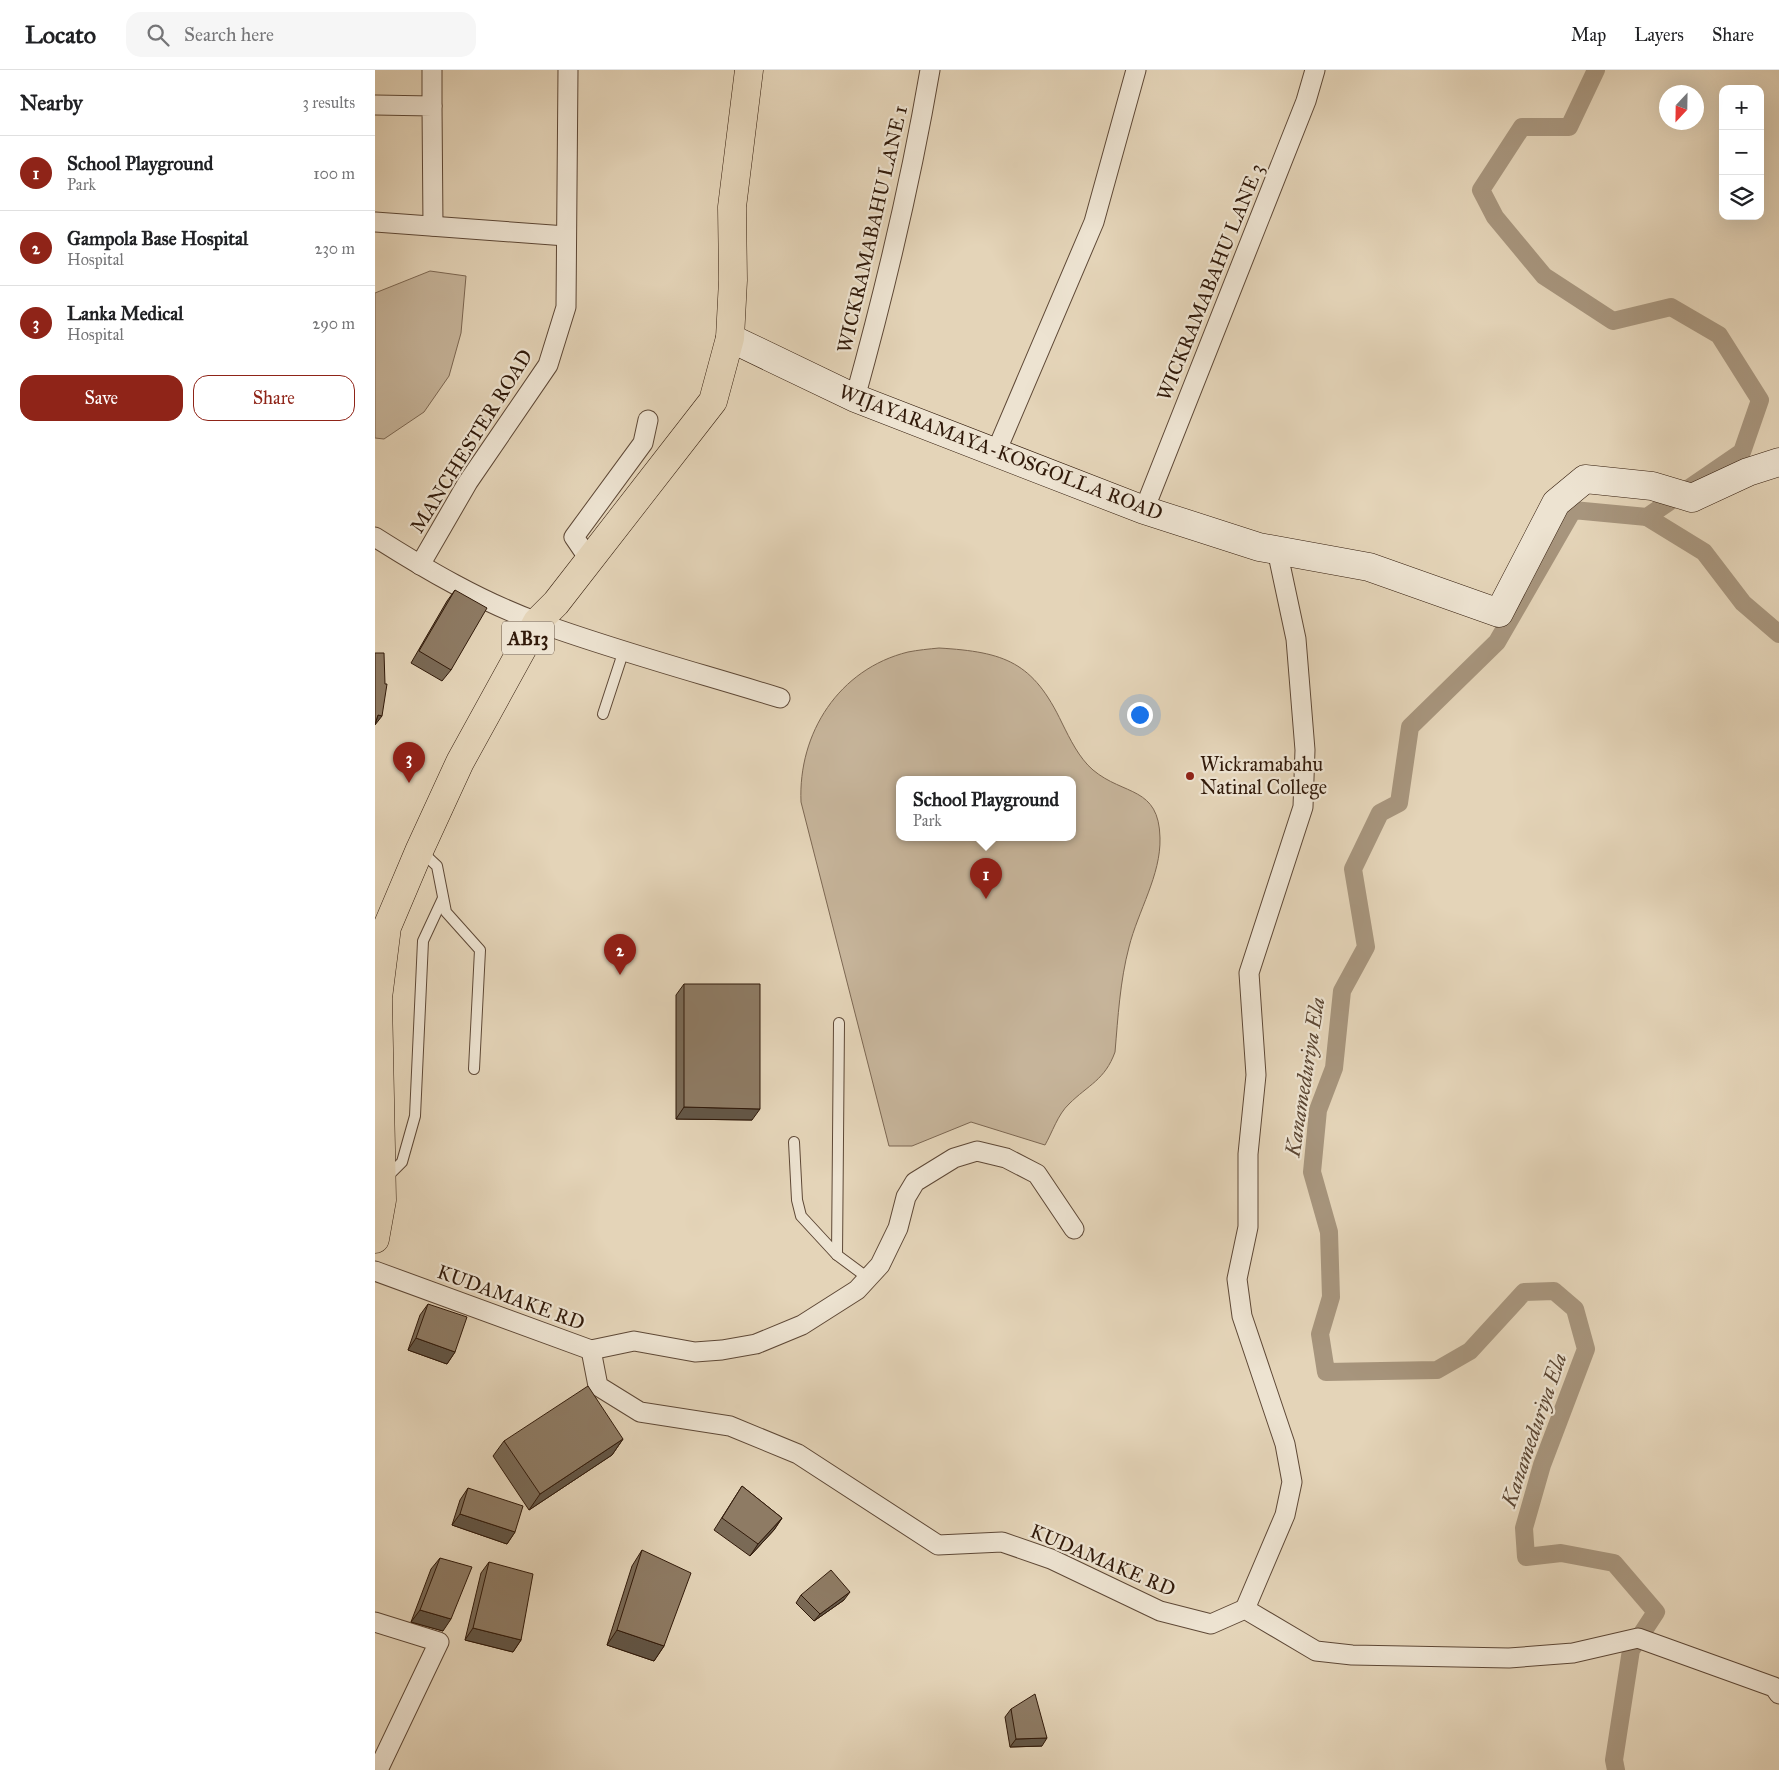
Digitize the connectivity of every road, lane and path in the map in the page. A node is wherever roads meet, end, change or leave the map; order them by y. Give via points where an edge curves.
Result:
1 (432, 70) edge
2 (568, 70) edge
3 (749, 70) edge
4 (930, 70) edge
5 (1136, 70) edge
6 (1315, 70) edge
7 (375, 105) edge
8 (432, 106) junction
9 (375, 222) edge
10 (433, 226) junction
11 (566, 236) junction
12 (730, 338) junction
13 (855, 398) junction
14 (648, 420) dead end
15 (996, 452) junction
16 (1779, 462) edge
17 (1144, 510) junction
18 (375, 538) edge
19 (1277, 550) junction
20 (589, 559) junction
21 (420, 565) junction
22 (537, 622) junction
23 (624, 650) junction
24 (780, 698) dead end
25 (603, 714) dead end
26 (420, 849) junction
27 (443, 898) junction
28 (839, 1024) dead end
29 (474, 1069) dead end
30 (794, 1142) dead end
31 (382, 1182) junction
32 (1074, 1229) dead end
33 (375, 1239) edge
34 (837, 1255) junction
35 (375, 1271) edge
36 (868, 1278) junction
37 (591, 1350) junction
38 (1245, 1609) junction
39 (375, 1622) edge
40 (1779, 1694) edge
41 (377, 1770) edge

1 - 8 street
2 - 11 street, MANCHESTER ROAD
3 - 12 main road, AB13 via 732,208
4 - 13 street, WICKRAMABAHU LANE 1 via 880,307
5 - 15 street via 1094,222
6 - 17 street, WICKRAMABAHU LANE 3 via 1306,101
7 - 8 street
8 - 10 street
9 - 10 street
10 - 11 street
11 - 21 street, MANCHESTER ROAD via 566,308 548,365 467,482
12 - 13 street, WIJAYARAMAYA-KOSGOLLA ROAD
12 - 20 main road, AB13 via 713,401
13 - 15 street, WIJAYARAMAYA-KOSGOLLA ROAD
14 - 20 street via 643,443 574,537
15 - 17 street, WIJAYARAMAYA-KOSGOLLA ROAD
16 - 19 street, WIJAYARAMAYA-KOSGOLLA ROAD via 1748,472 1692,498 1652,486 1585,479 1556,503 1499,613 1369,567
17 - 19 street, WIJAYARAMAYA-KOSGOLLA ROAD
18 - 21 street
19 - 38 street via 1296,639 1305,750 1303,807 1249,973 1256,1075 1248,1154 1248,1227 1237,1279 1242,1316 1285,1444 1292,1482 1285,1516
20 - 22 main road, AB13 via 556,603
21 - 22 street via 487,601
22 - 23 street
22 - 26 main road, AB13 via 460,762
23 - 24 street
23 - 25 lane
26 - 27 lane via 437,866
26 - 31 main road, AB13 via 387,928 378,998
27 - 29 lane via 446,912 480,950
27 - 31 lane via 423,941 415,1116 402,1162
28 - 34 lane
30 - 34 lane via 801,1216
31 - 33 main road, AB13
32 - 36 street via 1037,1174 1007,1158 977,1151 954,1158 915,1182 906,1197 898,1228 881,1266
34 - 36 lane
35 - 37 street, KUDAMAKE RD
36 - 37 street via 849,1295 802,1325 756,1344 695,1352 634,1341
37 - 38 street, KUDAMAKE RD via 598,1386 640,1412 730,1426 798,1454 938,1545 1002,1542 1051,1559 1161,1611 1211,1624
38 - 40 street via 1316,1651 1352,1654 1509,1658 1573,1653 1639,1638 1774,1687
39 - 41 street via 439,1642

